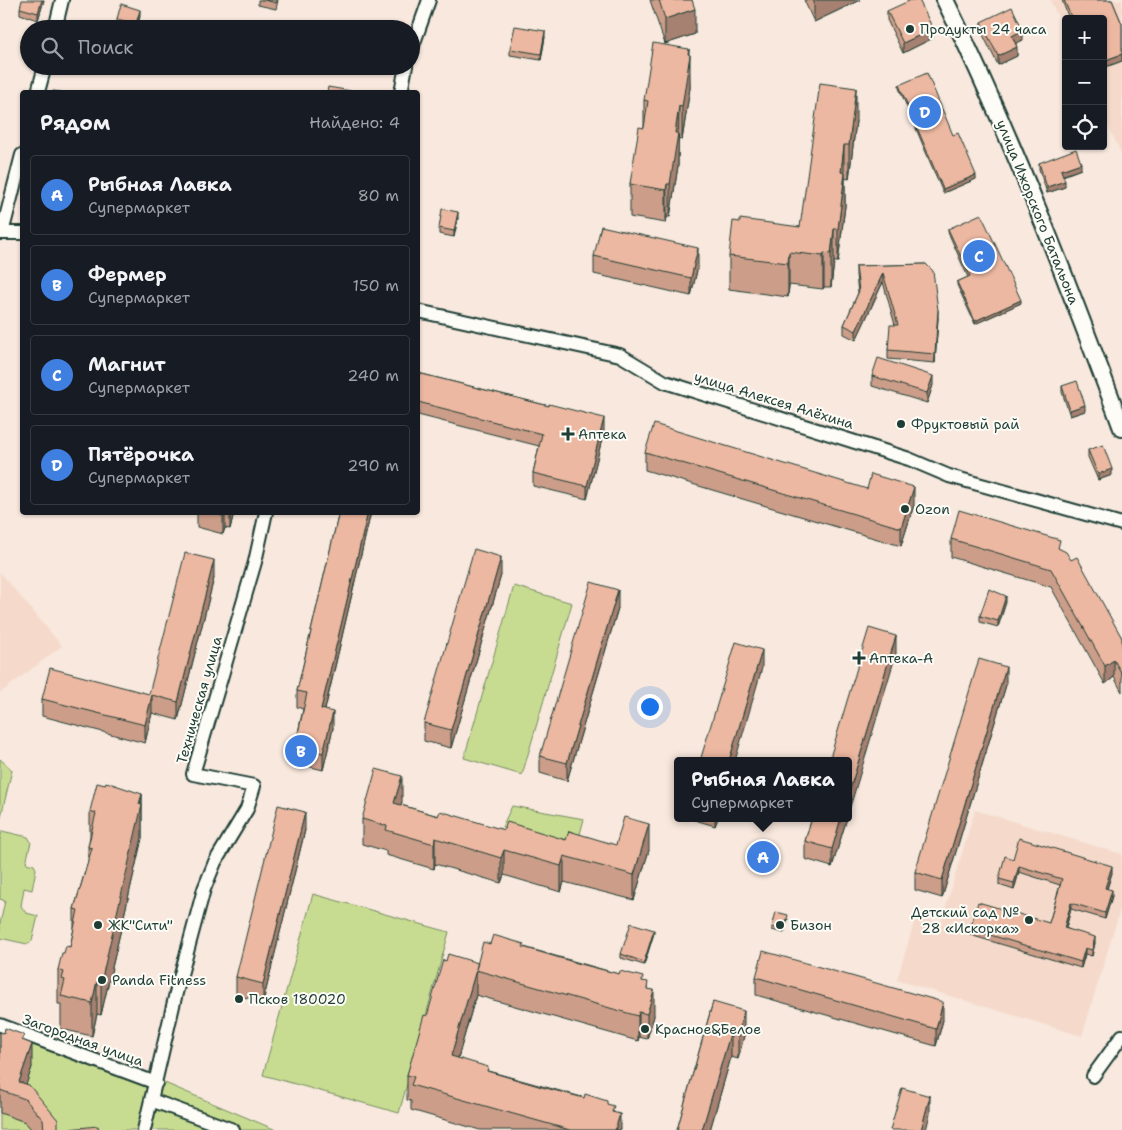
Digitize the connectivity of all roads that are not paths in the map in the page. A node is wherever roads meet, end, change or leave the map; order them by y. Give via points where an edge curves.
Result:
1 (62, 0) edge
2 (429, 0) edge
3 (945, 0) edge
4 (57, 20) edge
5 (420, 26) edge
6 (43, 75) edge
7 (404, 75) edge
8 (39, 90) edge
9 (401, 90) edge
10 (20, 162) edge
11 (1, 233) edge
12 (20, 233) edge
13 (420, 311) edge
14 (1122, 428) edge
15 (265, 515) edge
16 (1122, 524) edge
17 (0, 1025) edge
18 (1122, 1036) edge
19 (1093, 1076) dead end
20 (156, 1083) junction
21 (151, 1100) junction
22 (144, 1130) edge
23 (233, 1130) edge

1 - 4 street
2 - 5 street
3 - 14 street, улица Ижорского Батальона via 1027,180
6 - 8 street
7 - 9 street
10 - 11 street
11 - 12 street
13 - 16 street, улица Алексея Алёхина via 620,355 666,382 909,459 949,476
15 - 20 street, Техническая улица via 256,562 192,774 254,786 247,809 215,862 204,889
17 - 20 street, Загородная улица
18 - 19 street
20 - 21 street, Техническая улица
21 - 22 street, Техническая улица
21 - 23 street

